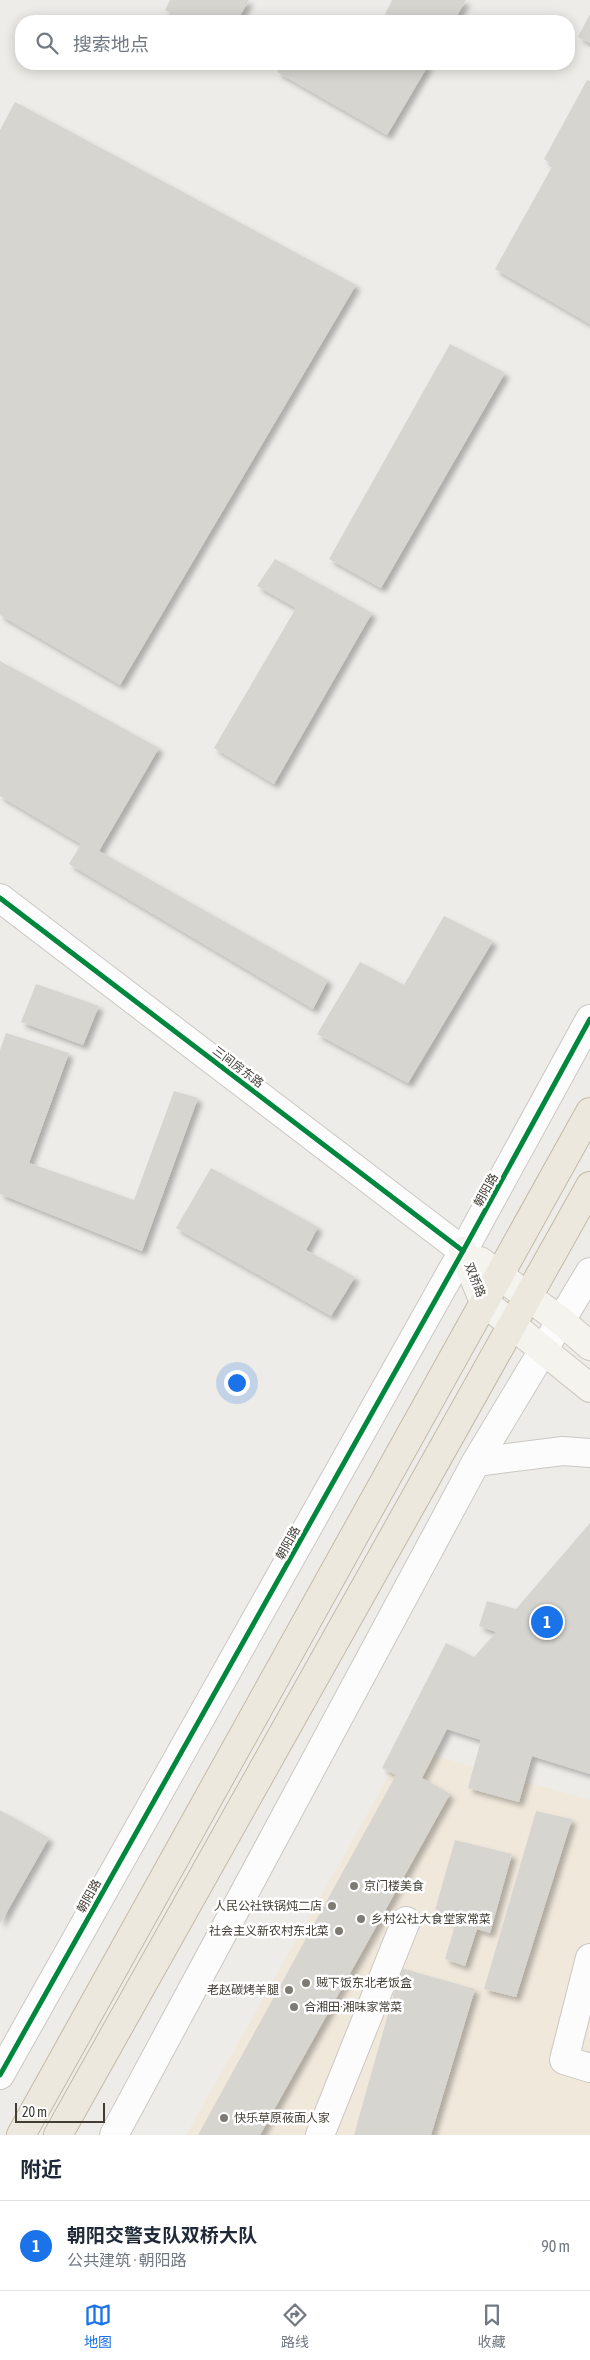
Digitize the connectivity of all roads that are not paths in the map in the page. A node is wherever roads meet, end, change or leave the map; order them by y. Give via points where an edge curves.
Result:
1 (0, 898) edge
2 (590, 1019) edge
3 (590, 1112) edge
4 (590, 1186) edge
5 (464, 1251) junction
6 (590, 1272) edge
7 (500, 1274) junction
8 (529, 1298) junction
9 (484, 1302) junction
10 (561, 1321) junction
11 (513, 1326) junction
12 (590, 1346) edge
13 (544, 1352) junction
14 (590, 1388) edge
15 (590, 1453) edge
16 (476, 1462) junction
17 (406, 1921) dead end
18 (590, 1958) edge
19 (590, 2068) edge
20 (0, 2075) edge
21 (21, 2135) edge
22 (58, 2135) edge
23 (114, 2135) edge
24 (320, 2135) edge

1 - 5 street, 三间房东路
2 - 5 street, 朝阳路
3 - 7 highway
4 - 8 highway
5 - 7 main road, 双桥路
5 - 9 main road, 双桥路
5 - 20 street, 朝阳路
6 - 10 street
7 - 8 main road, 双桥路
7 - 9 highway
8 - 10 main road, 双桥路
8 - 11 highway
9 - 11 main road, 双桥路
9 - 21 highway
10 - 12 main road, 双桥路
10 - 13 street
11 - 13 main road, 双桥路
11 - 22 highway
13 - 14 main road, 双桥路
13 - 16 street
15 - 16 street via 563,1451
16 - 23 street
17 - 24 street
18 - 19 street via 564,2060

